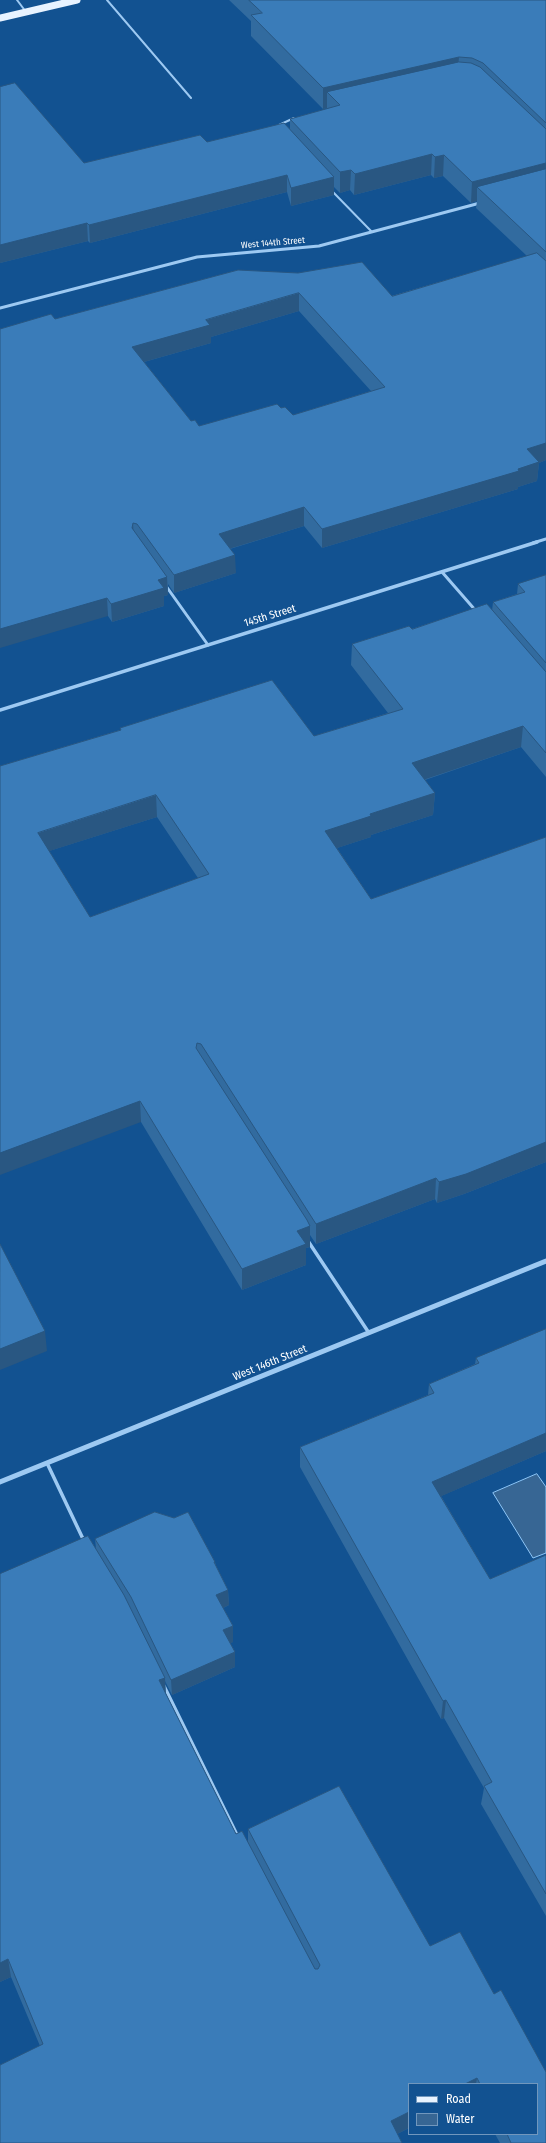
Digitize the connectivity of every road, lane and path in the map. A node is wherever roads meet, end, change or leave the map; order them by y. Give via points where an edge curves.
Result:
1 (17, 0) edge
2 (77, 0) edge
3 (107, 0) edge
4 (26, 12) junction
5 (0, 18) edge
6 (191, 98) dead end
7 (300, 116) edge
8 (278, 130) edge
9 (328, 186) edge
10 (485, 202) edge
11 (372, 232) junction
12 (0, 308) edge
13 (546, 540) edge
14 (442, 572) junction
15 (162, 582) edge
16 (480, 616) edge
17 (208, 645) junction
18 (0, 710) edge
19 (306, 1236) edge
20 (545, 1262) edge
21 (369, 1333) junction
22 (47, 1463) junction
23 (0, 1482) edge
24 (89, 1548) edge
25 (160, 1679) edge
26 (241, 1842) edge

1 - 4 lane
2 - 4 main road
3 - 6 lane
4 - 5 main road
7 - 8 lane via 285,121
9 - 11 lane
10 - 11 street, West 144th Street
11 - 12 street, West 144th Street via 319,246 197,257
13 - 14 street, 145th Street
14 - 16 lane
14 - 17 street, 145th Street
15 - 17 lane
17 - 18 street, 145th Street
19 - 21 lane
20 - 21 street, West 146th Street
21 - 22 street, West 146th Street
22 - 23 street, West 146th Street
22 - 24 lane via 77,1529
25 - 26 lane

